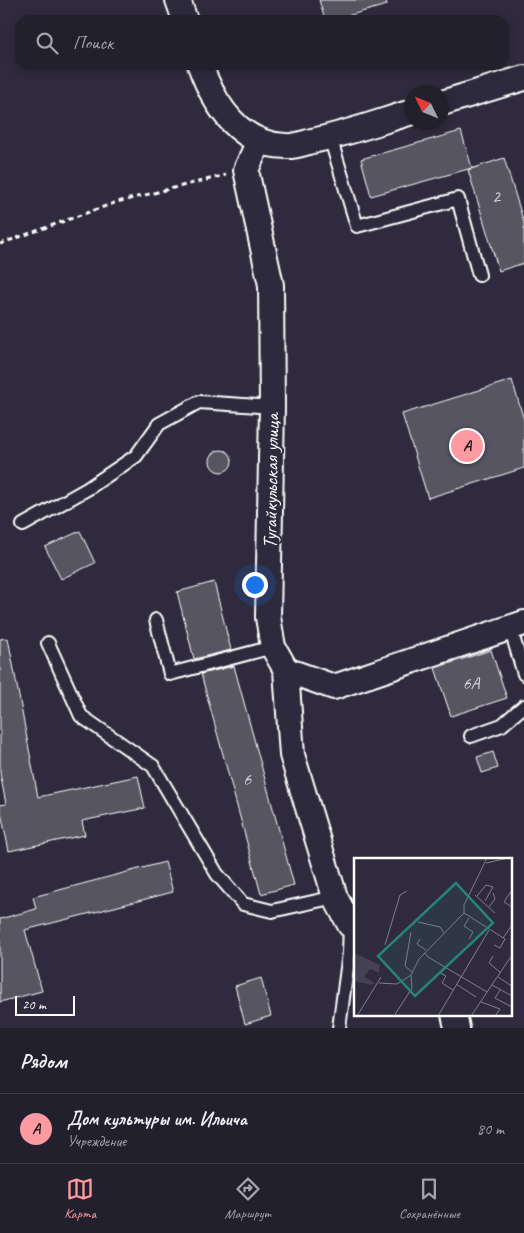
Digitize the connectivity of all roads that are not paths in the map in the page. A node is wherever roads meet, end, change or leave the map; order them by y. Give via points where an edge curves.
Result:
1 (178, 0) edge
2 (183, 15) edge
3 (202, 70) edge
4 (524, 78) edge
5 (449, 101) edge
6 (404, 114) edge
7 (330, 137) junction
8 (259, 141) junction
9 (479, 275) dead end
10 (272, 407) junction
11 (23, 525) dead end
12 (156, 620) dead end
13 (517, 625) edge
14 (48, 643) dead end
15 (273, 647) junction
16 (286, 670) junction
17 (524, 674) edge
18 (524, 706) edge
19 (471, 736) dead end
20 (334, 896) junction
21 (353, 927) edge
22 (339, 1028) edge

1 - 2 street
3 - 8 street via 222,111 242,131
4 - 5 street
6 - 7 street
7 - 8 street via 287,146
7 - 9 lane via 357,226 458,199
8 - 10 street, Тугайкульская улица via 246,170 271,285
10 - 11 lane via 198,402 159,424 136,456 87,489
10 - 15 street, Тугайкульская улица via 268,617
12 - 15 lane via 170,674
13 - 16 street via 334,686
13 - 17 lane
14 - 20 lane via 81,716 153,766 217,874 243,904 272,911
15 - 16 street, Тугайкульская улица
16 - 20 street, Тугайкульская улица via 292,755
18 - 19 lane via 502,725
20 - 21 street, Тугайкульская улица
21 - 22 lane

